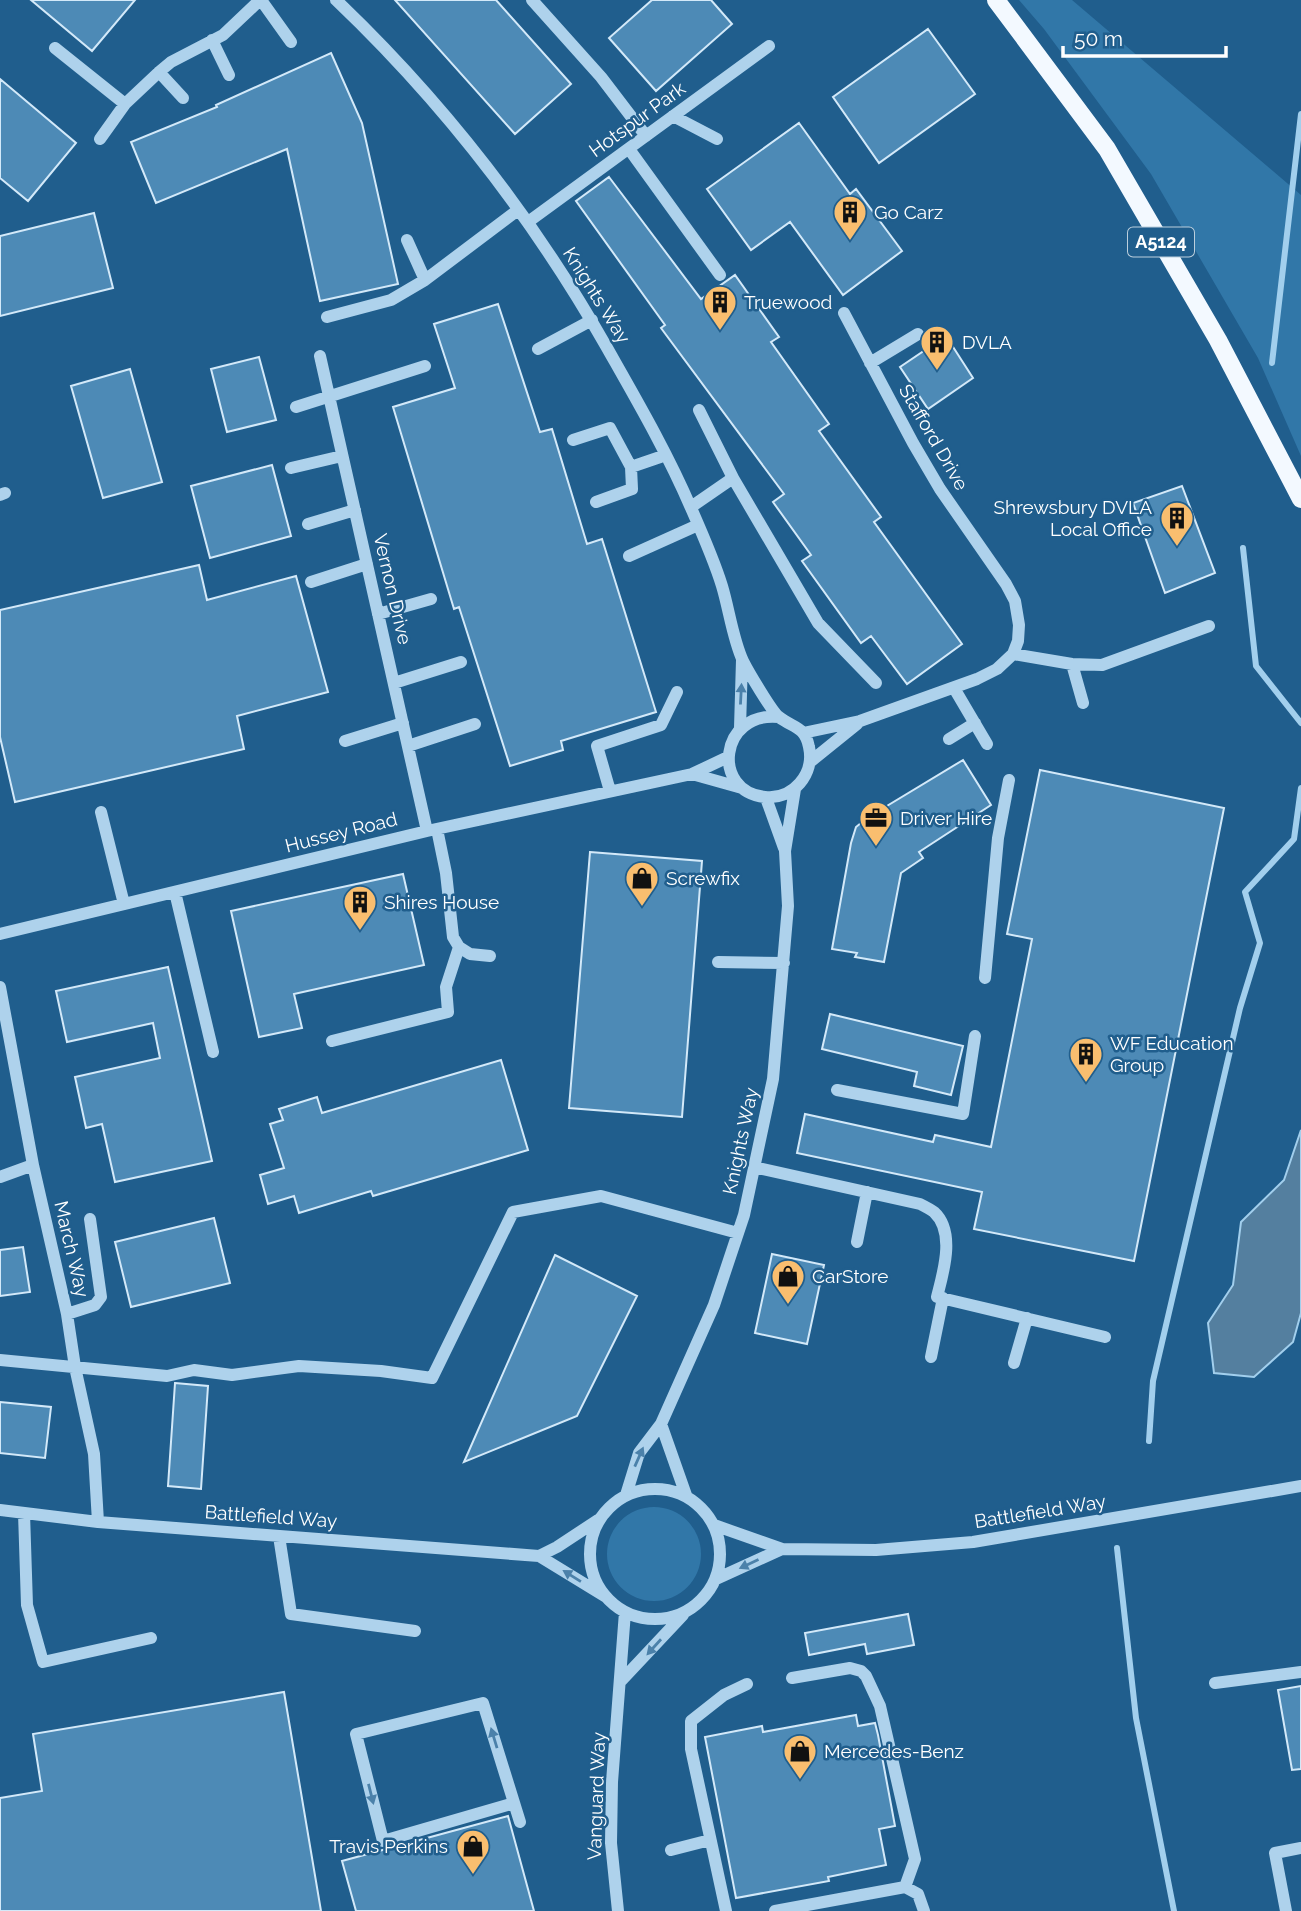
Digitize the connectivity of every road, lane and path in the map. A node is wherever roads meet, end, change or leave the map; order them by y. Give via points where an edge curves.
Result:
1 (260, 0) edge
2 (336, 0) edge
3 (996, 0) edge
4 (536, 1) edge
5 (212, 40) junction
6 (291, 43) dead end
7 (769, 46) dead end
8 (55, 48) dead end
9 (159, 72) junction
10 (229, 75) dead end
11 (183, 98) dead end
12 (125, 104) junction
13 (673, 116) junction
14 (646, 136) junction
15 (100, 139) dead end
16 (717, 139) dead end
17 (629, 149) junction
18 (519, 210) junction
19 (528, 222) junction
20 (407, 240) dead end
21 (720, 275) dead end
22 (425, 280) junction
23 (844, 313) dead end
24 (327, 317) dead end
25 (592, 320) junction
26 (918, 334) dead end
27 (538, 349) dead end
28 (320, 356) dead end
29 (870, 363) junction
30 (425, 366) dead end
31 (329, 396) junction
32 (296, 407) dead end
33 (699, 410) dead end
34 (573, 440) dead end
35 (666, 455) junction
36 (342, 456) junction
37 (631, 467) junction
38 (291, 468) dead end
39 (733, 478) junction
40 (1301, 499) edge
41 (596, 502) dead end
42 (691, 507) junction
43 (355, 510) junction
44 (308, 524) dead end
45 (698, 525) junction
46 (629, 556) dead end
47 (367, 564) junction
48 (311, 582) dead end
49 (431, 598) dead end
50 (378, 614) junction
51 (1209, 626) dead end
52 (1013, 654) junction
53 (742, 660) junction
54 (461, 662) dead end
55 (1072, 664) junction
56 (876, 682) dead end
57 (394, 683) junction
58 (954, 688) junction
59 (677, 692) dead end
60 (1083, 703) dead end
61 (779, 717) junction
62 (860, 721) junction
63 (403, 723) junction
64 (975, 723) junction
65 (475, 724) dead end
66 (740, 729) junction
67 (803, 733) junction
68 (949, 739) dead end
69 (345, 741) dead end
70 (988, 744) dead end
71 (408, 746) junction
72 (728, 757) junction
73 (810, 762) junction
74 (692, 774) junction
75 (1009, 780) dead end
76 (744, 789) junction
77 (795, 789) junction
78 (610, 791) junction
79 (766, 798) junction
80 (101, 812) dead end
81 (432, 830) junction
82 (785, 852) junction
83 (175, 892) junction
84 (124, 904) junction
85 (0, 934) edge
86 (459, 947) junction
87 (490, 956) dead end
88 (718, 962) dead end
89 (785, 963) junction
90 (985, 978) dead end
91 (0, 987) edge
92 (975, 1036) dead end
93 (332, 1041) dead end
94 (213, 1052) dead end
95 (837, 1090) dead end
96 (33, 1165) junction
97 (754, 1167) junction
98 (0, 1177) edge
99 (867, 1192) junction
100 (90, 1219) dead end
101 (738, 1233) junction
102 (857, 1242) dead end
103 (943, 1298) junction
104 (68, 1314) junction
105 (1027, 1318) junction
106 (1105, 1337) dead end
107 (931, 1357) dead end
108 (0, 1360) edge
109 (1014, 1363) dead end
110 (75, 1367) junction
111 (662, 1424) junction
112 (1301, 1486) edge
113 (626, 1495) junction
114 (686, 1495) junction
115 (0, 1510) edge
116 (24, 1513) junction
117 (600, 1518) junction
118 (98, 1522) junction
119 (714, 1525) junction
120 (279, 1536) junction
121 (782, 1549) junction
122 (539, 1556) junction
123 (716, 1579) junction
124 (606, 1597) junction
125 (625, 1612) junction
126 (685, 1613) junction
127 (415, 1631) dead end
128 (152, 1638) dead end
129 (1301, 1672) edge
130 (792, 1678) dead end
131 (621, 1681) junction
132 (1215, 1683) dead end
133 (747, 1684) dead end
134 (514, 1803) junction
135 (520, 1822) dead end
136 (710, 1840) junction
137 (1301, 1848) edge
138 (671, 1850) dead end
139 (905, 1887) junction
140 (618, 1911) edge
141 (726, 1911) edge
142 (775, 1911) edge
143 (925, 1911) edge
144 (1286, 1911) edge

1 - 5 street
1 - 6 street
2 - 18 street, Knights Way via 438,107
3 - 40 main road, A5124 via 1107,149 1218,340
4 - 14 street
5 - 9 street
5 - 10 street
7 - 13 street, Hotspur Park
8 - 12 street
9 - 11 street
9 - 12 street
12 - 15 street
13 - 14 street, Hotspur Park
13 - 16 street
14 - 17 street, Hotspur Park
17 - 19 street, Hotspur Park
17 - 21 street
18 - 19 street, Knights Way
18 - 22 street
19 - 25 street, Knights Way
20 - 22 street
22 - 24 street via 391,300
23 - 29 street, Stafford Drive
25 - 27 street
25 - 35 street, Knights Way
26 - 29 street
28 - 31 street, Vernon Drive
29 - 52 street, Stafford Drive via 940,489 1015,601 1020,625
30 - 31 street
31 - 32 street
31 - 36 street, Vernon Drive
33 - 39 street
34 - 37 street via 610,428
35 - 37 street
35 - 42 street, Knights Way
36 - 38 street
36 - 43 street, Vernon Drive
37 - 41 street via 632,489
39 - 42 street
39 - 56 street via 818,623
42 - 45 street, Knights Way
43 - 44 street
43 - 47 street, Vernon Drive
45 - 46 street
45 - 53 street, Knights Way via 721,582
47 - 48 street
47 - 50 street, Vernon Drive
49 - 50 street
50 - 57 street, Vernon Drive
51 - 55 street via 1102,665
52 - 55 street
52 - 58 street via 997,669
53 - 61 street, Knights Way
66 -> 53 street, Knights Way
54 - 57 street
55 - 60 street
57 - 63 street, Vernon Drive
58 - 62 street
58 - 64 street
59 - 78 street via 661,725 597,747
61 - 66 street via 752,719
61 - 67 street, Knights Way
62 - 67 street
62 - 73 street
63 - 69 street
63 - 71 street, Vernon Drive
64 - 68 street
64 - 70 street
65 - 71 street
66 - 72 street, Knights Way
67 - 73 street
71 - 81 street, Vernon Drive
72 - 74 street, Hussey Road
72 - 76 street via 734,778
73 - 77 street, Knights Way
74 - 76 street, Hussey Road
74 - 78 street, Hussey Road
75 - 90 street via 998,838
76 - 79 street
77 - 79 street
77 - 82 street, Knights Way
78 - 81 street, Hussey Road
79 - 82 street, Knights Way
80 - 84 street
81 - 83 street, Hussey Road
81 - 86 street, Vernon Drive via 446,873 453,937
82 - 89 street, Knights Way
83 - 84 street, Hussey Road
83 - 94 street
84 - 85 street, Hussey Road
86 - 87 street via 470,954
86 - 93 street via 446,987 448,1012
88 - 89 street
89 - 97 street, Knights Way via 773,1079
91 - 96 street, March Way
92 - 95 street via 963,1114
96 - 98 street
96 - 104 street, March Way
97 - 99 street
97 - 101 street, Knights Way
99 - 102 street
99 - 103 street via 920,1203 936,1213 947,1255 937,1297
100 - 104 street via 101,1297 95,1305
101 - 110 street via 601,1196 513,1212 432,1378 299,1366 232,1375 194,1370 167,1376
101 - 111 street, Knights Way via 714,1305
103 - 105 street
103 - 107 street
104 - 110 street, March Way
105 - 106 street
105 - 109 street
108 - 110 street
110 - 118 street, March Way via 94,1454
113 -> 111 street, Knights Way via 639,1453
111 - 114 street
112 - 121 street, Battlefield Way via 973,1542 876,1550
113 - 114 street via 645,1489
113 - 117 street
114 - 119 street, Battlefield Way
115 - 116 street, Battlefield Way
116 - 118 street, Battlefield Way
116 - 128 street via 27,1605 43,1662
117 - 122 street
117 - 124 street, Battlefield Way via 590,1559
118 - 120 street, Battlefield Way
119 - 121 street, Battlefield Way
119 - 123 street via 721,1561
120 - 122 street, Battlefield Way
120 - 127 street via 291,1614
121 -> 123 street, Battlefield Way
124 -> 122 street, Battlefield Way
123 - 126 street, Battlefield Way via 698,1604
124 - 125 street, Battlefield Way
125 - 126 street, Battlefield Way via 655,1620
125 - 131 street, Vanguard Way
126 -> 131 street
129 - 132 street
130 - 139 street via 850,1668 861,1671 871,1684 915,1859
131 - 140 street, Vanguard Way via 611,1831
133 - 136 street via 723,1695 691,1720 691,1749
134 -> 134 street via 483,1703 356,1734 383,1841
134 - 135 street
136 - 138 street
136 - 141 street
137 - 144 street via 1275,1853
139 - 142 street
139 - 143 street via 918,1894

